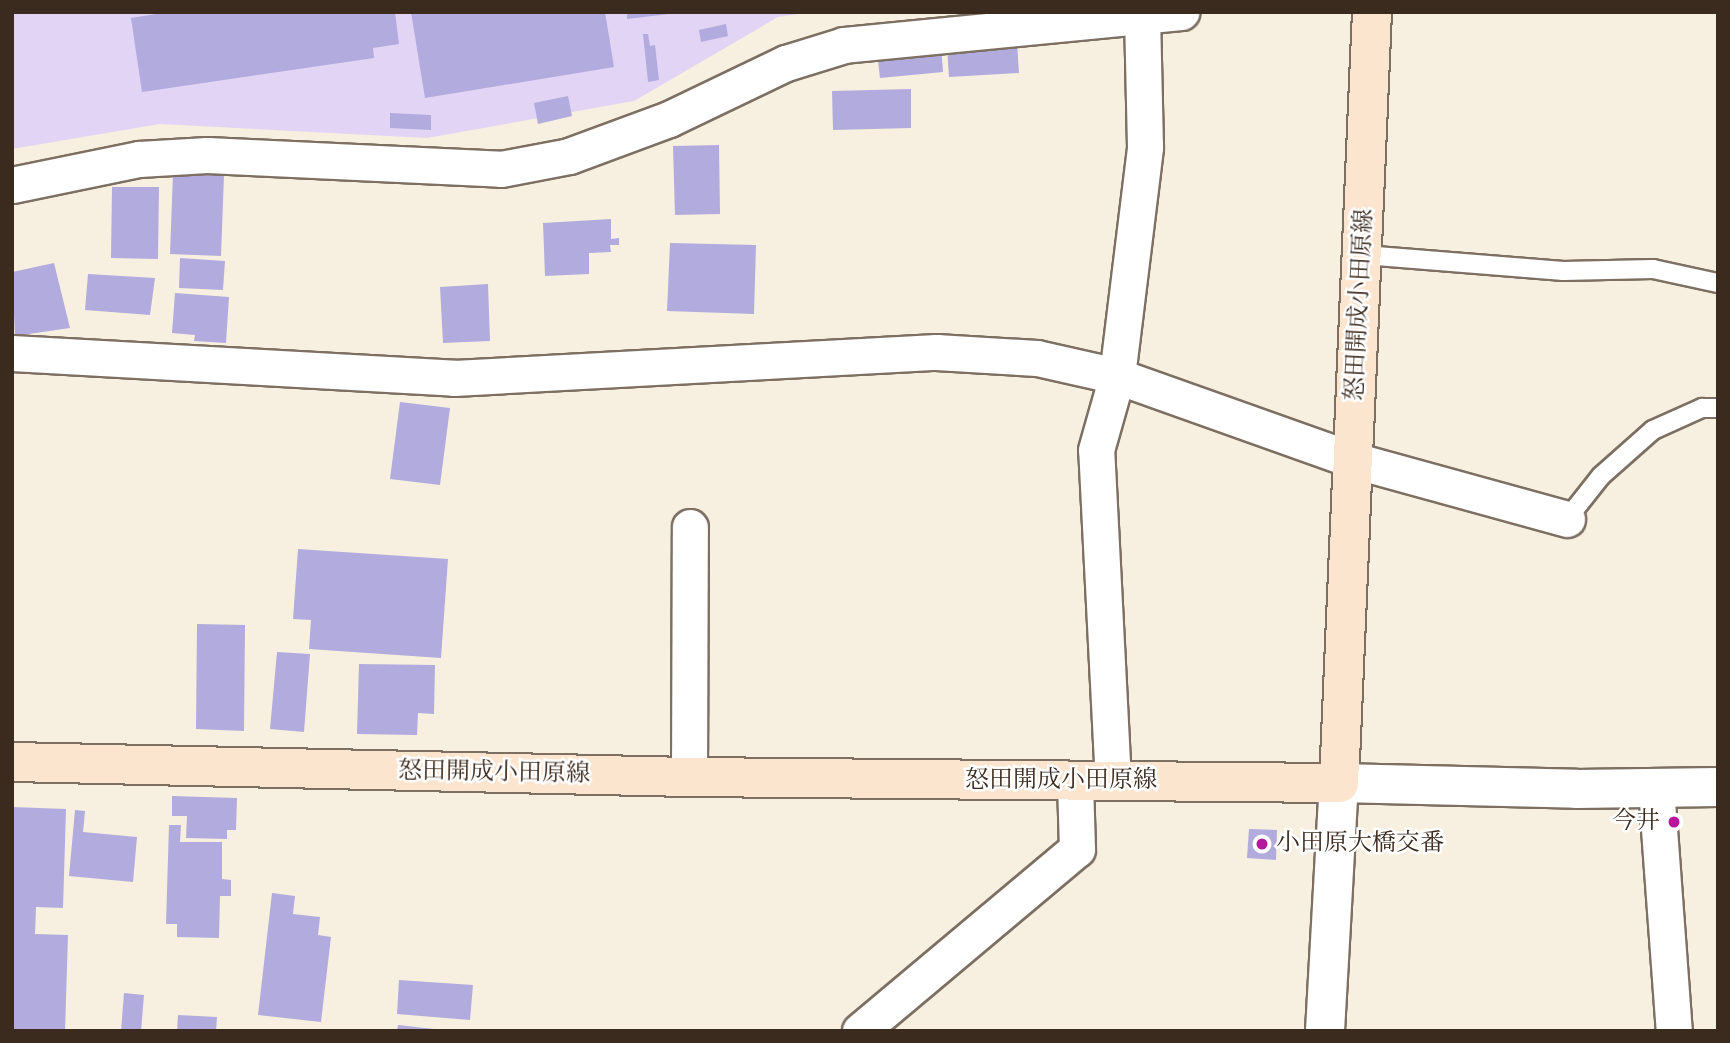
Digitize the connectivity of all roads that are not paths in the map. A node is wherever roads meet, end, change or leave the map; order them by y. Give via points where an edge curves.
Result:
1 (1181, 12) edge
2 (1371, 12) edge
3 (1142, 14) edge
4 (12, 185) edge
5 (1364, 255) junction
6 (1718, 283) edge
7 (12, 353) edge
8 (1117, 376) junction
9 (1718, 408) edge
10 (1353, 460) junction
11 (1567, 519) joint
12 (690, 527) dead end
13 (12, 762) edge
14 (689, 777) junction
15 (1075, 782) junction
16 (1113, 782) junction
17 (1339, 783) junction
18 (1718, 787) edge
19 (1656, 788) junction
20 (860, 1031) edge
21 (1325, 1031) edge
22 (1674, 1031) edge

1 - 3 street
2 - 5 main road, 怒田開成小田原線
3 - 4 street via 844,45 786,63 669,119 569,156 501,169 207,155 139,159
3 - 8 street via 1145,147
5 - 6 lane via 1563,271 1653,269
5 - 10 main road, 怒田開成小田原線
7 - 8 street via 454,378 936,352 1037,358
8 - 10 street
8 - 16 street via 1096,450
9 - 11 lane via 1702,408 1653,430 1601,476
10 - 11 street
10 - 17 main road, 怒田開成小田原線
12 - 14 street
13 - 14 main road, 怒田開成小田原線
14 - 15 main road, 怒田開成小田原線
15 - 16 main road, 怒田開成小田原線
15 - 20 street via 1077,849
16 - 17 main road, 怒田開成小田原線
17 - 19 street
17 - 21 street
18 - 19 street
19 - 22 street

